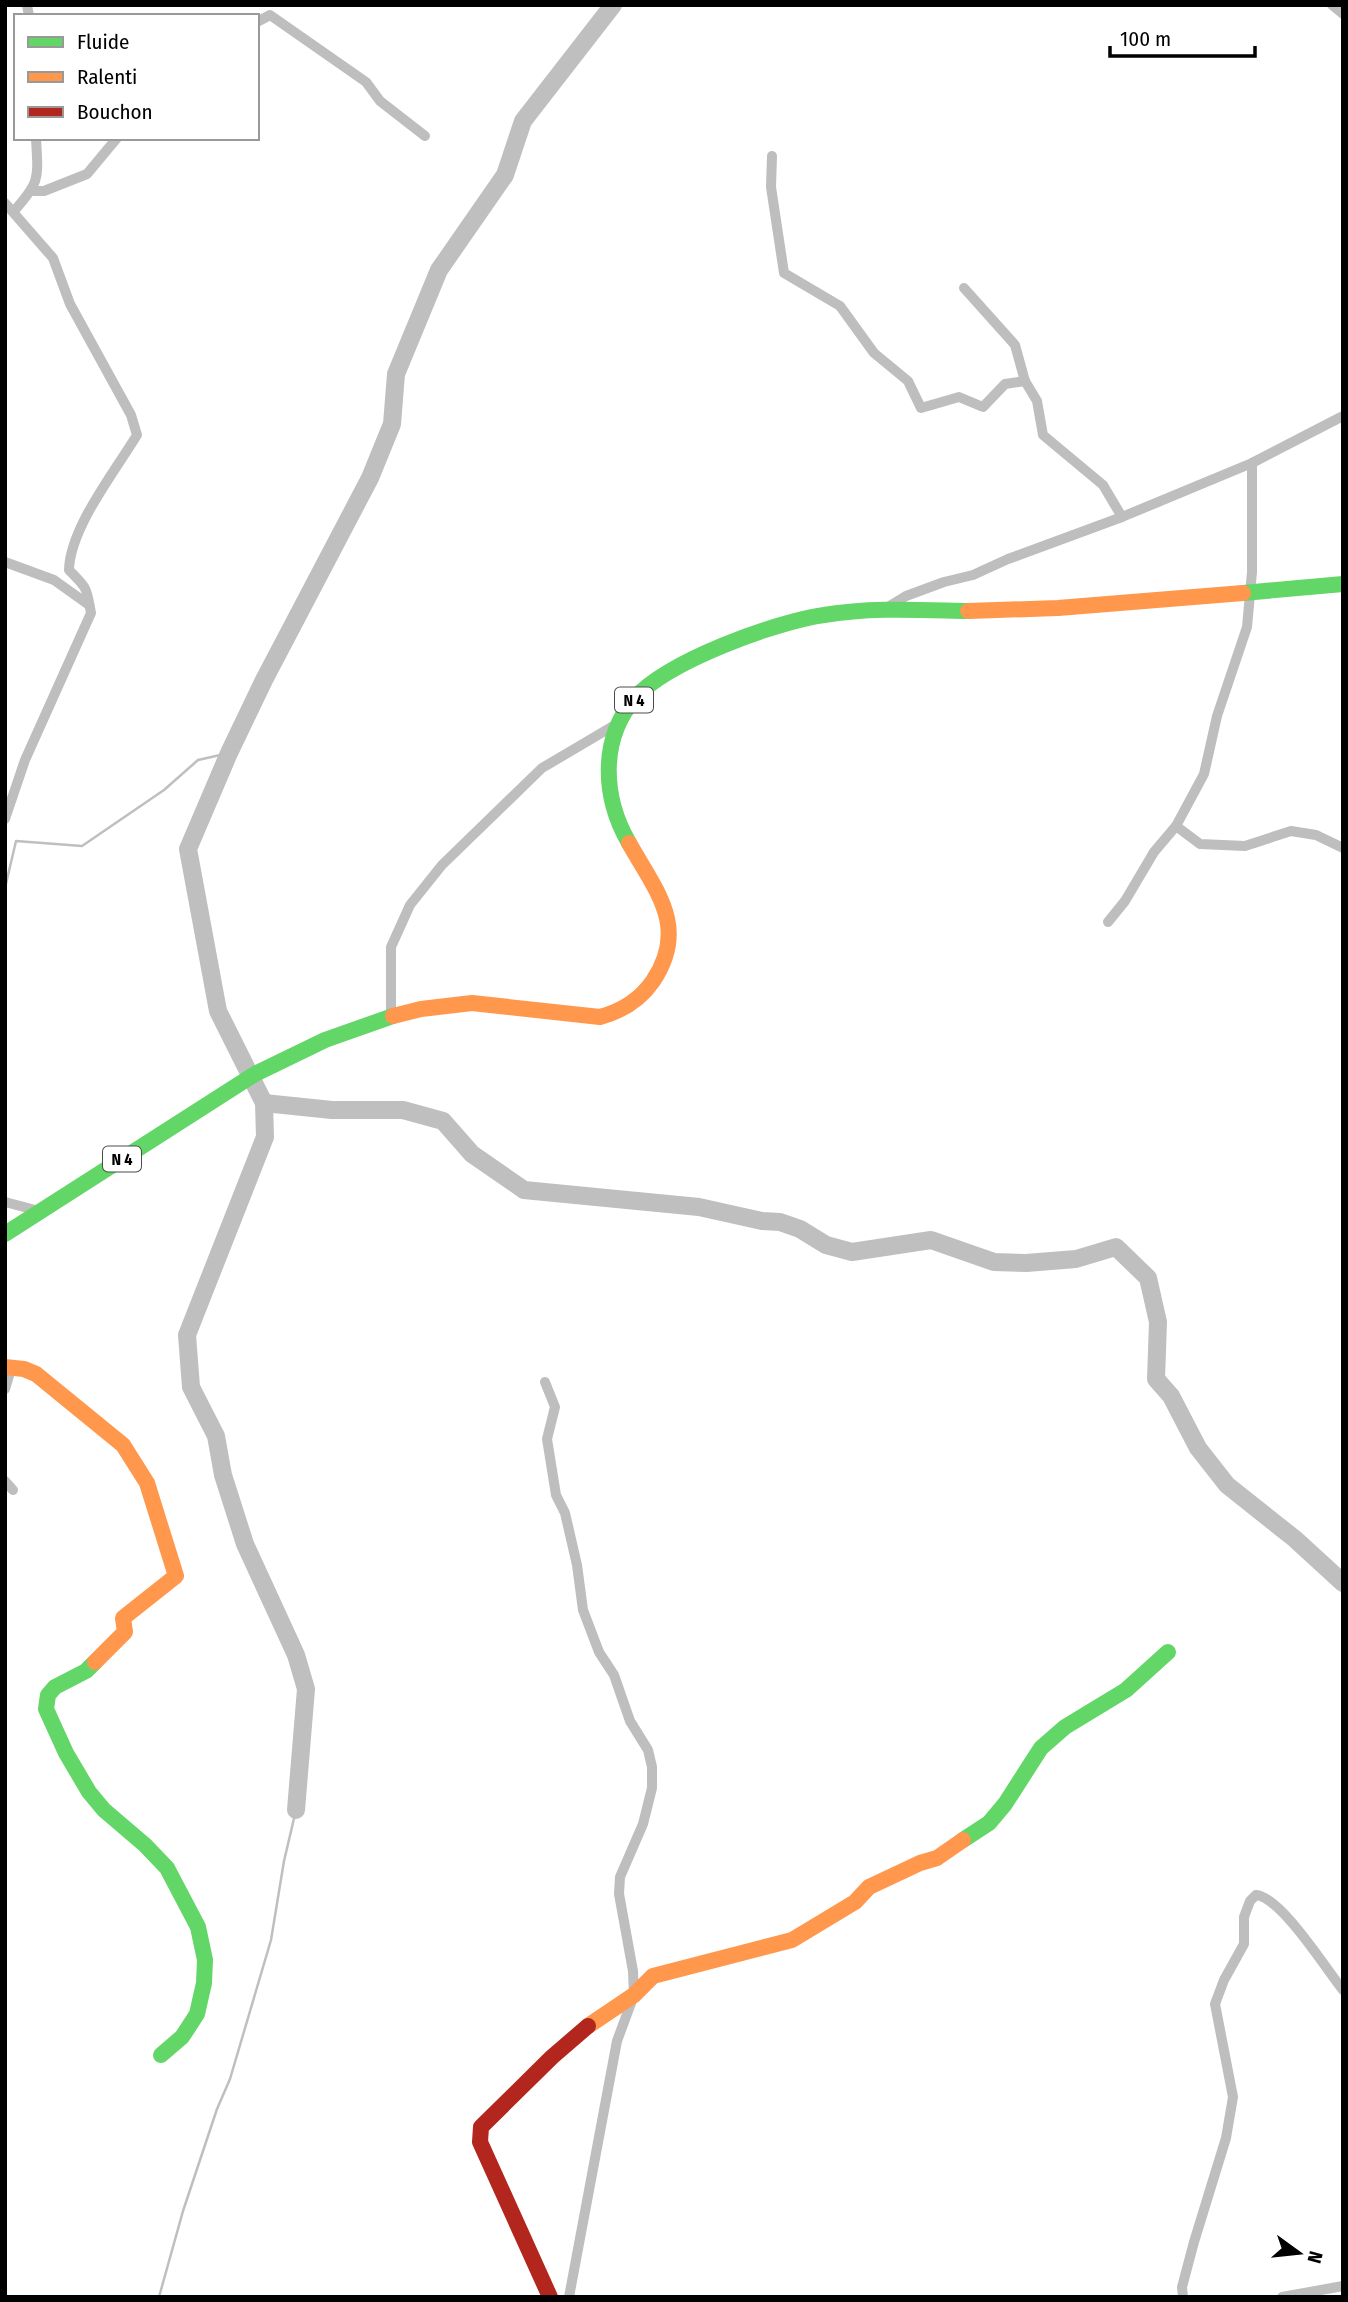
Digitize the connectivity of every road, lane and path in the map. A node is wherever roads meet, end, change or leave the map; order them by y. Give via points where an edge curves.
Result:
1 (1332, 5) edge
2 (1343, 14) edge
3 (259, 21) edge
4 (425, 136) dead end
5 (36, 140) edge
6 (115, 140) edge
7 (772, 156) dead end
8 (32, 191) junction
9 (10, 207) edge
10 (964, 288) dead end
11 (1025, 381) junction
12 (1343, 416) edge
13 (1251, 463) junction
14 (1122, 517) junction
15 (5, 562) edge
16 (1343, 584) edge
17 (1249, 592) junction
18 (89, 605) junction
19 (882, 610) junction
20 (620, 722) junction
21 (5, 820) edge
22 (1176, 826) junction
23 (1343, 848) edge
24 (1108, 922) dead end
25 (391, 1016) junction
26 (5, 1202) edge
27 (39, 1211) junction
28 (5, 1234) edge
29 (8, 1368) edge
30 (545, 1382) dead end
31 (5, 1389) edge
32 (1168, 1652) dead end
33 (1343, 1990) edge
34 (634, 1995) junction
35 (161, 2055) dead end
36 (1343, 2286) edge
37 (550, 2297) edge
38 (569, 2297) edge
39 (1183, 2297) edge
40 (1282, 2297) edge

1 - 2 street
3 - 4 street via 270,15 366,82 380,101
5 - 8 street
6 - 8 street via 87,174 44,191
7 - 11 street via 771,187 784,273 840,306 874,353 908,381 921,408 959,397 983,407 1004,384
8 - 9 street
9 - 18 street via 53,258 71,304 135,423 137,435 83,522 69,556 69,570 83,584
10 - 11 street via 1015,345
11 - 14 street via 1037,401 1043,435 1103,485
12 - 13 street
13 - 14 street
13 - 17 street
14 - 19 street via 906,596
15 - 18 street via 54,580
16 - 17 street, N 4
17 - 19 street, N 4 via 1017,610
17 - 22 street via 1247,627 1217,716 1204,774
18 - 21 street via 87,622 24,760
19 - 20 street, N 4 via 823,615 737,639 647,687
20 - 25 street via 542,768 442,865 410,905 391,947
20 - 25 street, N 4 via 607,777 613,807 625,836 659,889 668,917 668,951 654,981 629,1006 600,1017 471,1003
22 - 23 street via 1200,844 1245,846 1292,831 1316,835
22 - 24 street
25 - 27 street, N 4 via 325,1040 255,1074
26 - 27 street
27 - 28 street, N 4
29 - 31 street
29 - 35 street via 36,1374 123,1445 147,1483 176,1576 122,1618 125,1632 86,1671 55,1687 46,1709 89,1792 167,1868 198,1927 205,1960 197,2014 182,2037
30 - 34 street via 555,1407 547,1439 556,1494 565,1513 583,1610 652,1767 643,1824 620,1877
32 - 34 street via 1126,1690 1065,1727 1041,1748 989,1822 937,1858 869,1888 855,1902 792,1940 653,1976
33 - 39 street via 1295,1924 1267,1898 1256,1895 1244,1917 1244,1944 1216,2004 1233,2097
34 - 37 street via 552,2057 481,2127 480,2142
34 - 38 street via 617,2041
36 - 40 street

